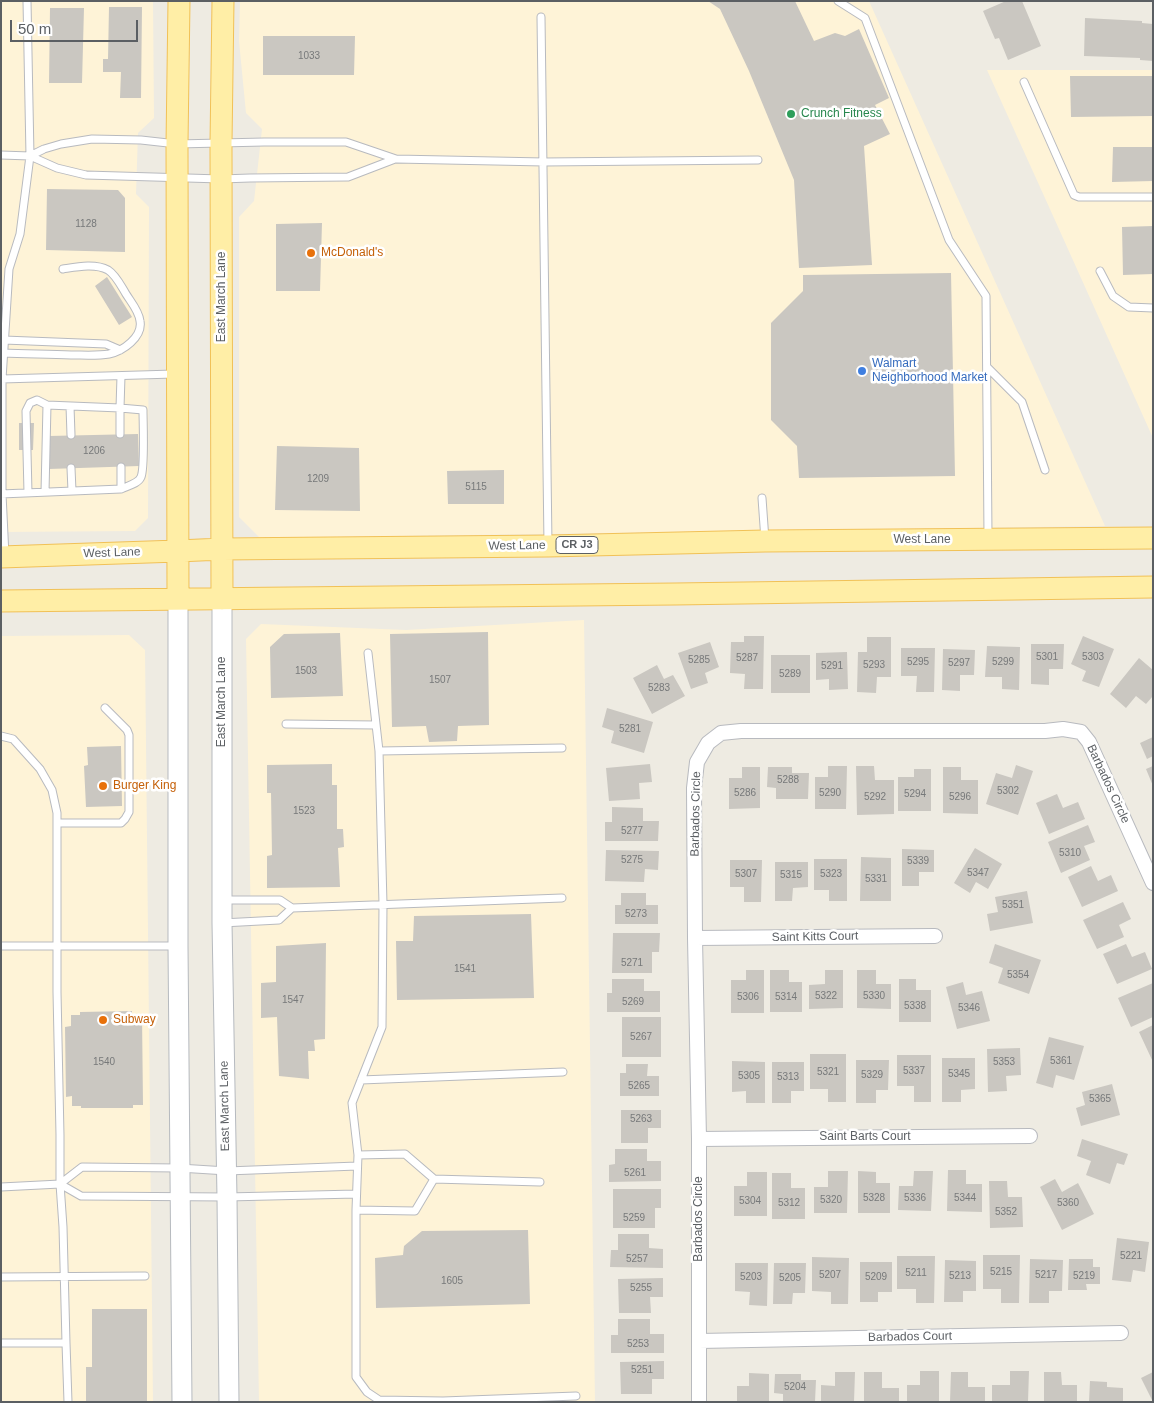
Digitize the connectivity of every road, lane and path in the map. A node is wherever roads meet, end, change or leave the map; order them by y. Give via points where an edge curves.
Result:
1 (27, 1) edge
2 (178, 1) edge
3 (223, 1) edge
4 (838, 1) edge
5 (541, 17) dead end
6 (1024, 82) dead end
7 (221, 143) junction
8 (177, 144) junction
9 (1, 156) edge
10 (30, 156) junction
11 (396, 159) junction
12 (758, 160) dead end
13 (544, 162) junction
14 (177, 178) junction
15 (221, 180) junction
16 (1153, 197) edge
17 (63, 269) dead end
18 (1100, 271) dead end
19 (1153, 308) edge
20 (4, 340) junction
21 (120, 350) junction
22 (2, 358) edge
23 (987, 367) junction
24 (177, 374) junction
25 (121, 376) junction
26 (2, 379) edge
27 (47, 405) junction
28 (70, 406) junction
29 (120, 408) junction
30 (120, 434) dead end
31 (71, 435) dead end
32 (121, 467) dead end
33 (71, 468) dead end
34 (1044, 470) dead end
35 (121, 489) junction
36 (72, 491) junction
37 (45, 492) junction
38 (28, 493) junction
39 (2, 494) edge
40 (762, 498) dead end
41 (1153, 538) edge
42 (988, 539) junction
43 (765, 541) junction
44 (548, 546) junction
45 (222, 549) junction
46 (178, 551) junction
47 (3, 557) edge
48 (1153, 587) edge
49 (222, 598) junction
50 (178, 599) junction
51 (1, 601) edge
52 (368, 653) dead end
53 (105, 708) dead end
54 (286, 724) dead end
55 (376, 725) junction
56 (1, 736) edge
57 (562, 748) dead end
58 (379, 751) junction
59 (57, 823) junction
60 (1153, 882) edge
61 (562, 898) dead end
62 (222, 900) junction
63 (383, 904) junction
64 (292, 908) junction
65 (222, 923) junction
66 (935, 936) dead end
67 (695, 938) junction
68 (1, 946) edge
69 (57, 946) junction
70 (178, 946) junction
71 (563, 1072) dead end
72 (361, 1080) junction
73 (1030, 1136) dead end
74 (699, 1139) junction
75 (358, 1155) junction
76 (357, 1166) junction
77 (180, 1168) junction
78 (227, 1171) junction
79 (434, 1178) junction
80 (540, 1182) dead end
81 (60, 1184) junction
82 (1, 1187) edge
83 (356, 1194) junction
84 (180, 1196) junction
85 (227, 1197) junction
86 (356, 1210) junction
87 (64, 1276) junction
88 (145, 1276) dead end
89 (1, 1277) edge
90 (1121, 1333) dead end
91 (699, 1341) junction
92 (66, 1342) junction
93 (1, 1343) edge
94 (576, 1396) dead end
95 (68, 1402) edge
96 (182, 1402) edge
97 (229, 1402) edge
98 (699, 1402) edge

1 - 10 lane
2 - 8 main road
3 - 7 main road, East March Lane
4 - 23 lane via 865,18 949,240 986,296
5 - 13 lane
6 - 16 lane via 1074,195
7 - 8 lane
7 - 11 lane via 346,142
7 - 15 main road, East March Lane
8 - 10 lane via 92,139 61,144
8 - 14 main road
9 - 10 lane
10 - 14 lane via 57,168 86,175
10 - 20 lane via 20,234 9,269
11 - 13 lane
11 - 15 lane via 348,177
12 - 13 lane
13 - 44 lane
14 - 15 lane
14 - 24 main road
15 - 45 main road, East March Lane
17 - 21 lane via 102,268 116,278 140,321 136,336
18 - 19 lane via 1113,296 1129,307
20 - 21 lane via 106,344
20 - 22 lane
21 - 22 lane via 109,354
22 - 26 lane
23 - 34 lane via 1022,402
23 - 42 lane
24 - 25 lane
24 - 46 main road
25 - 26 lane
25 - 29 lane
26 - 39 lane
27 - 28 lane
27 - 37 lane
27 - 38 lane via 36,400 26,411
28 - 29 lane
28 - 31 lane
29 - 30 lane
29 - 35 lane via 143,410 140,478
32 - 35 lane
33 - 36 lane
35 - 36 lane
36 - 37 lane
37 - 38 lane
38 - 39 lane
39 - 47 lane
40 - 43 lane
41 - 42 main road, West Lane / CR J3
42 - 43 main road, West Lane / CR J3
43 - 44 main road, West Lane / CR J3
44 - 45 main road, West Lane / CR J3
45 - 46 main road, West Lane / CR J3
45 - 49 main road, East March Lane
46 - 47 main road, West Lane / CR J3
46 - 50 main road
48 - 49 main road
49 - 50 main road
49 - 62 main road, East March Lane
50 - 51 main road
50 - 70 main road
52 - 55 lane
53 - 59 lane via 129,735 129,812 120,823
54 - 55 lane
55 - 58 lane
56 - 59 lane via 13,739 40,769 52,790
57 - 58 lane
58 - 63 lane
59 - 69 lane
60 - 67 street, Barbados Circle via 1092,749 1081,732 1063,729 721,733 708,743 697,762 694,788
61 - 63 lane
62 - 64 lane via 280,900
62 - 65 main road, East March Lane
63 - 64 lane
63 - 72 lane via 382,1027
64 - 65 lane via 279,920
65 - 78 main road, East March Lane
66 - 67 street, Saint Kitts Court
67 - 74 street, Barbados Circle
68 - 69 lane
69 - 70 lane
69 - 81 lane
70 - 77 main road
71 - 72 lane
72 - 75 lane via 352,1103
73 - 74 street, Saint Barts Court
74 - 91 street, Barbados Circle
75 - 76 lane
75 - 79 lane via 405,1154
76 - 78 lane
76 - 83 lane
77 - 78 lane
77 - 81 lane via 82,1167
77 - 84 main road
78 - 85 main road, East March Lane
79 - 80 lane
79 - 86 lane via 415,1211
81 - 82 lane
81 - 84 lane via 80,1196
81 - 87 lane
83 - 85 lane
83 - 86 lane
84 - 85 lane
84 - 96 main road
85 - 97 main road, East March Lane
86 - 94 lane via 356,1377 367,1392 379,1400
87 - 88 lane
87 - 89 lane
87 - 92 lane
90 - 91 street, Barbados Court
91 - 98 street, Barbados Circle
92 - 93 lane
92 - 95 lane

